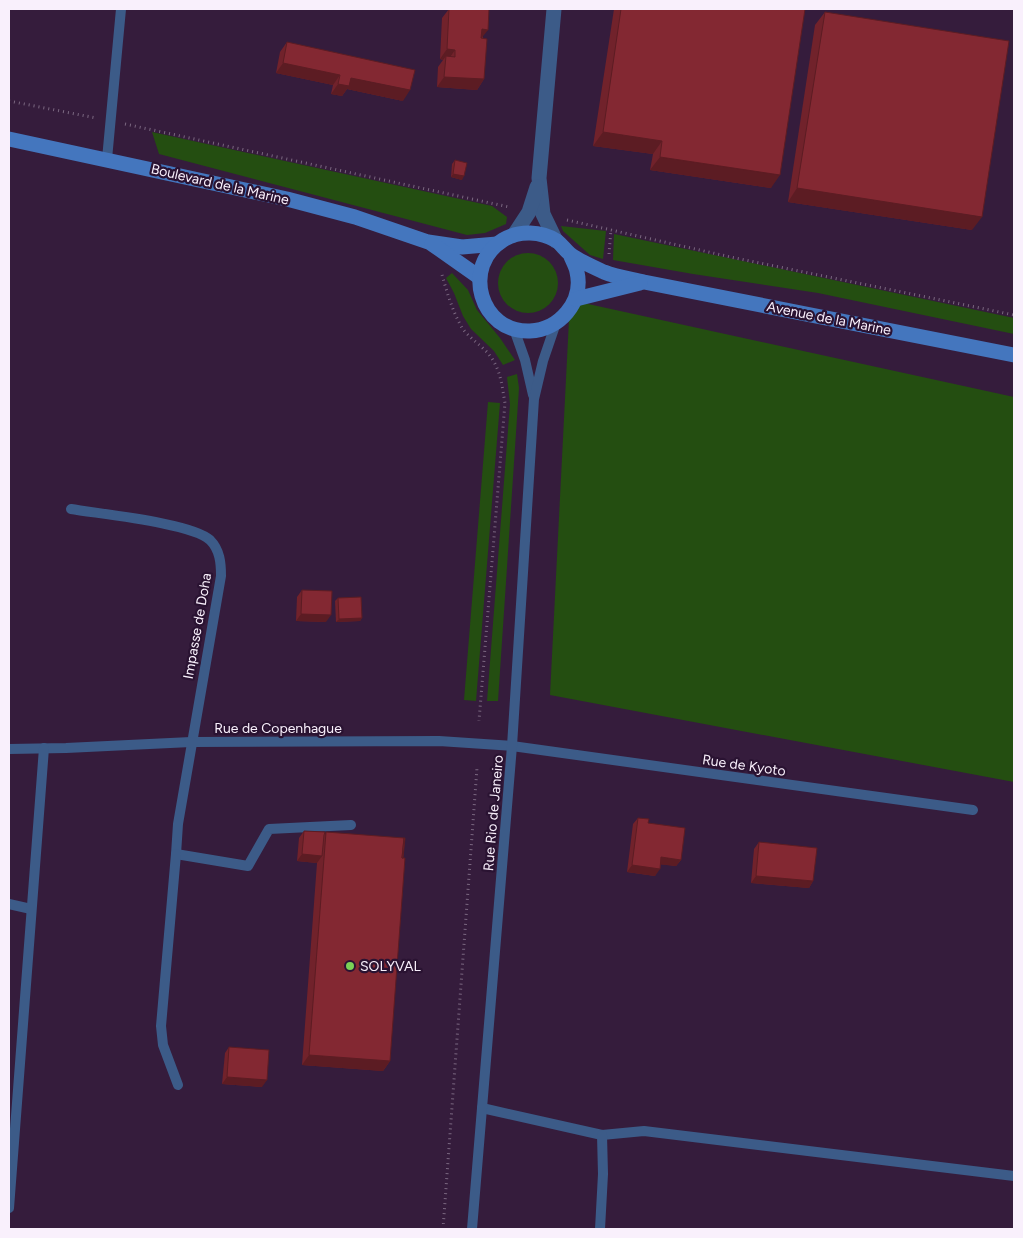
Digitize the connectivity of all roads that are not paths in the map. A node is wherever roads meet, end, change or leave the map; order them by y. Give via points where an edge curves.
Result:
1 (121, 9) edge
2 (554, 9) edge
3 (9, 139) edge
4 (107, 159) junction
5 (540, 178) junction
6 (514, 234) junction
7 (556, 241) junction
8 (428, 242) junction
9 (497, 244) junction
10 (570, 254) junction
11 (479, 277) junction
12 (644, 282) junction
13 (576, 299) junction
14 (556, 323) junction
15 (514, 329) junction
16 (1014, 355) edge
17 (534, 399) junction
18 (71, 510) dead end
19 (191, 742) junction
20 (512, 746) junction
21 (44, 748) junction
22 (9, 749) edge
23 (973, 810) dead end
24 (351, 824) dead end
25 (176, 854) junction
26 (9, 904) edge
27 (32, 909) junction
28 (178, 1085) dead end
29 (482, 1108) junction
30 (602, 1135) junction
31 (1014, 1176) edge
32 (9, 1208) edge
33 (472, 1229) edge
34 (600, 1229) edge

1 - 4 lane
2 - 5 street
3 - 4 main road, Boulevard de la Marine
4 - 8 main road, Boulevard de la Marine via 287,199 355,217
5 - 6 street via 530,212
5 - 7 street via 543,214
6 - 7 main road via 543,234
6 - 9 main road
7 - 10 main road
8 - 9 main road via 462,247
8 - 11 main road
9 - 11 main road via 482,264
10 - 12 main road, Avenue de la Marine via 605,272
10 - 13 main road via 577,272
11 - 15 main road via 487,309 498,321
12 - 13 main road, Avenue de la Marine
12 - 16 main road, Avenue de la Marine
13 - 14 main road
14 - 15 main road via 542,330
14 - 17 lane, Rue Rio de Janeiro
15 - 17 lane, Rue Rio de Janeiro
17 - 20 lane, Rue Rio de Janeiro
18 - 19 lane, Impasse de Doha via 178,526 199,532 217,550 221,576
19 - 20 lane, Rue de Copenhague via 439,741
19 - 21 lane, Rue de Copenhague
19 - 25 lane, Impasse de Doha
20 - 23 lane, Rue de Kyoto
20 - 29 lane, Rue Rio de Janeiro
21 - 22 lane, Rue de Copenhague
21 - 27 lane
24 - 25 lane via 269,830 248,866
25 - 28 lane, Impasse de Doha via 161,1026 163,1045
26 - 27 lane
27 - 32 lane
29 - 30 lane
29 - 33 lane, Rue Rio de Janeiro
30 - 31 lane via 644,1131
30 - 34 lane

